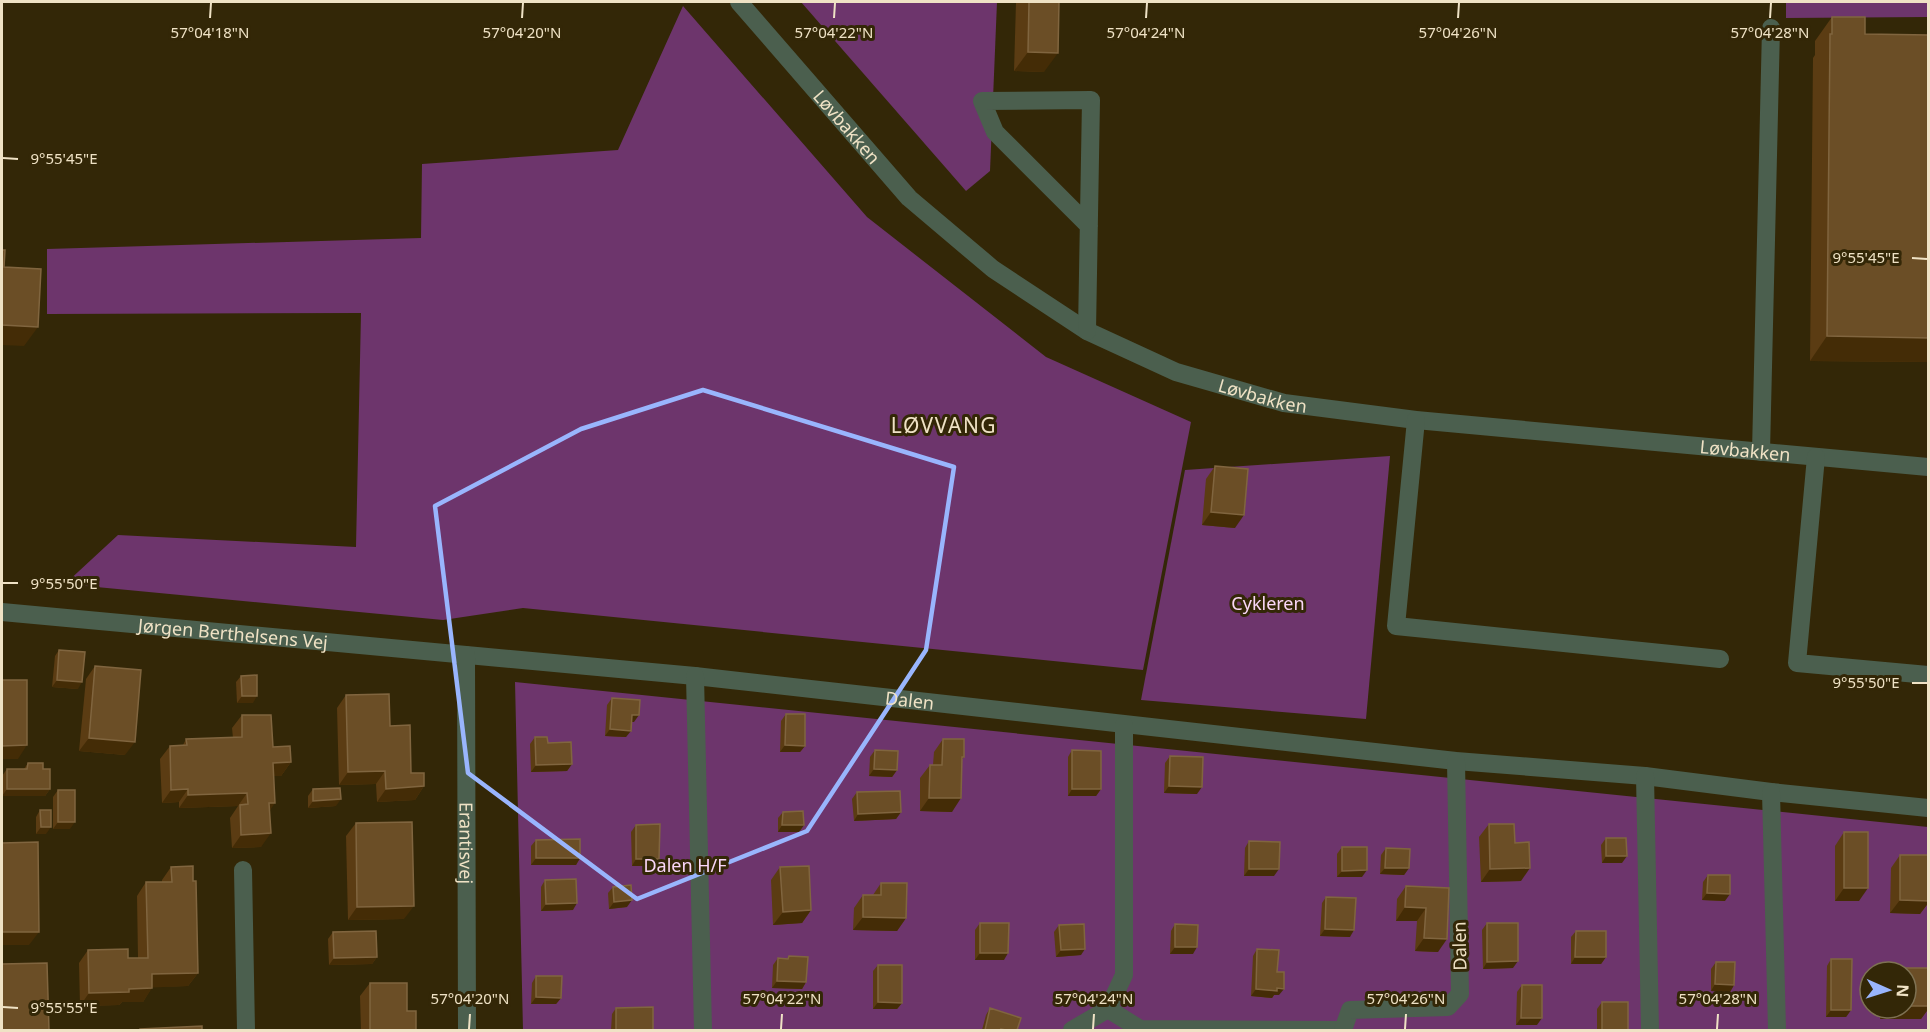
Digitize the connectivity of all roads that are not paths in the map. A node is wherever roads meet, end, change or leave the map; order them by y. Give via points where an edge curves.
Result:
1 (739, 2) edge
2 (1771, 28) dead end
3 (1089, 226) junction
4 (1087, 331) junction
5 (1416, 420) junction
6 (1761, 452) junction
7 (1816, 457) junction
8 (1929, 466) edge
9 (2, 612) edge
10 (466, 655) junction
11 (1720, 659) dead end
12 (1929, 675) edge
13 (695, 676) junction
14 (1124, 725) junction
15 (1456, 761) junction
16 (1645, 776) junction
17 (1771, 792) junction
18 (1929, 808) edge
19 (243, 870) dead end
20 (1108, 1010) junction
21 (246, 1030) edge
22 (467, 1030) edge
23 (704, 1030) edge
24 (1072, 1030) edge
25 (1343, 1030) edge
26 (1650, 1030) edge
27 (1777, 1030) edge

1 - 4 street, Løvbakken via 909,198 993,269
2 - 6 street
3 - 3 street via 1091,100 982,102 995,132
3 - 4 street
4 - 5 street, Løvbakken via 1176,372 1284,403
5 - 6 street, Løvbakken
5 - 11 street via 1396,626
6 - 7 street, Løvbakken
7 - 8 street, Løvbakken
7 - 12 street via 1797,663
9 - 10 street, Jørgen Berthelsens Vej
10 - 13 street, Dalen
10 - 22 street, Erantisvej
13 - 14 street, Dalen
13 - 23 street
14 - 15 street, Dalen
14 - 20 street via 1124,975
15 - 16 street, Dalen
15 - 25 street, Dalen via 1460,994 1448,1007 1350,1010
16 - 17 street, Dalen
16 - 26 street
17 - 18 street, Dalen
17 - 27 street
19 - 21 street
20 - 24 street
20 - 25 street, Dalen via 1140,1029

